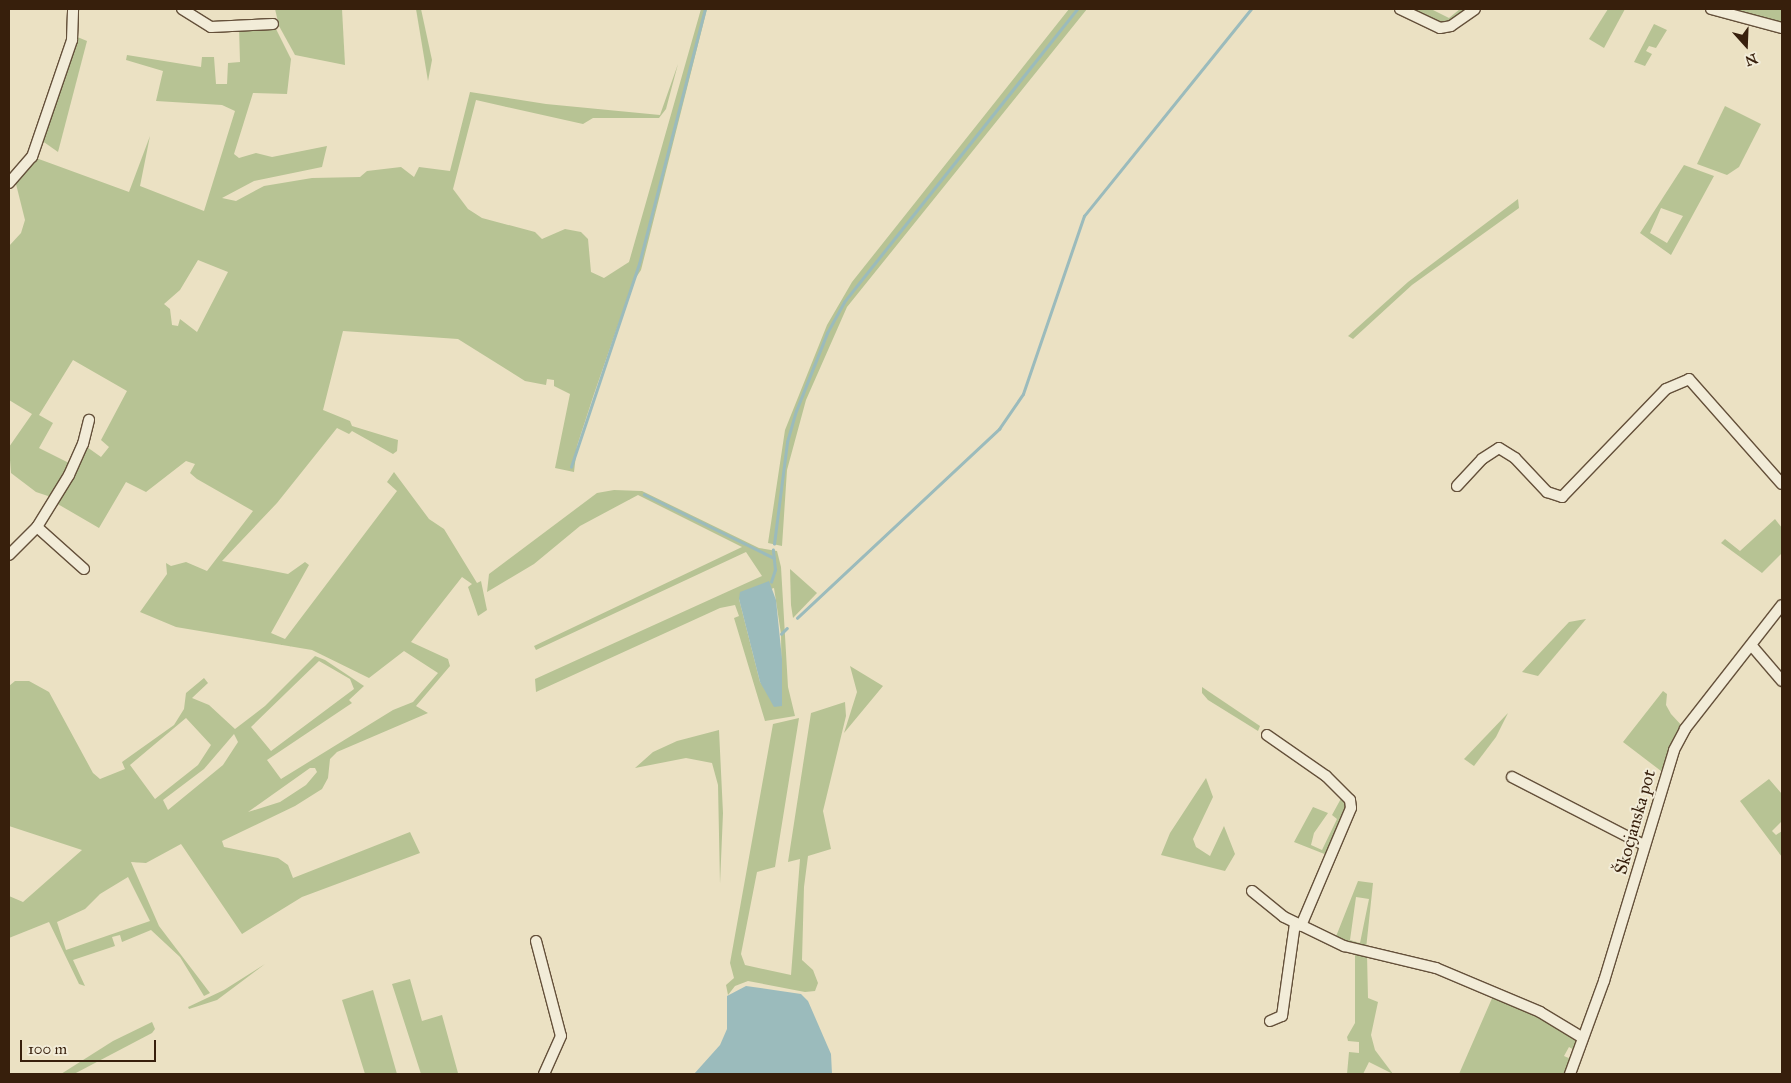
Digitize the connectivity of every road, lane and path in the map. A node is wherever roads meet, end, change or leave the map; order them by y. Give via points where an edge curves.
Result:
1 (73, 9) edge
2 (182, 9) edge
3 (1400, 9) edge
4 (1475, 9) edge
5 (1711, 9) edge
6 (273, 24) dead end
7 (1782, 28) edge
8 (9, 183) edge
9 (89, 420) dead end
10 (1782, 484) edge
11 (1457, 486) dead end
12 (37, 527) junction
13 (9, 555) edge
14 (84, 568) dead end
15 (1782, 605) edge
16 (1752, 646) junction
17 (1782, 681) edge
18 (1267, 734) dead end
19 (1512, 777) dead end
20 (1644, 845) junction
21 (1252, 891) dead end
22 (1298, 924) junction
23 (536, 942) dead end
24 (1270, 1021) dead end
25 (1583, 1038) junction
26 (544, 1074) edge
27 (1570, 1074) edge

1 - 8 street via 72,40 32,157
2 - 6 street via 211,27
3 - 4 street via 1440,28 1451,26
5 - 7 street
9 - 12 street via 83,444 69,475
10 - 11 street via 1689,378 1666,389 1562,497 1547,492 1512,455 1499,448 1482,459
12 - 13 street
12 - 14 street
15 - 16 street, Škocjanska pot
16 - 17 street
16 - 20 street, Škocjanska pot via 1685,729 1665,773
18 - 22 street via 1326,776 1350,800 1351,808
19 - 20 street
20 - 25 street, Škocjanska pot via 1604,982
21 - 22 street
22 - 24 street via 1282,1016
22 - 25 street via 1344,946 1436,968 1540,1012
23 - 26 street via 561,1036
25 - 27 street, Škocjanska pot

